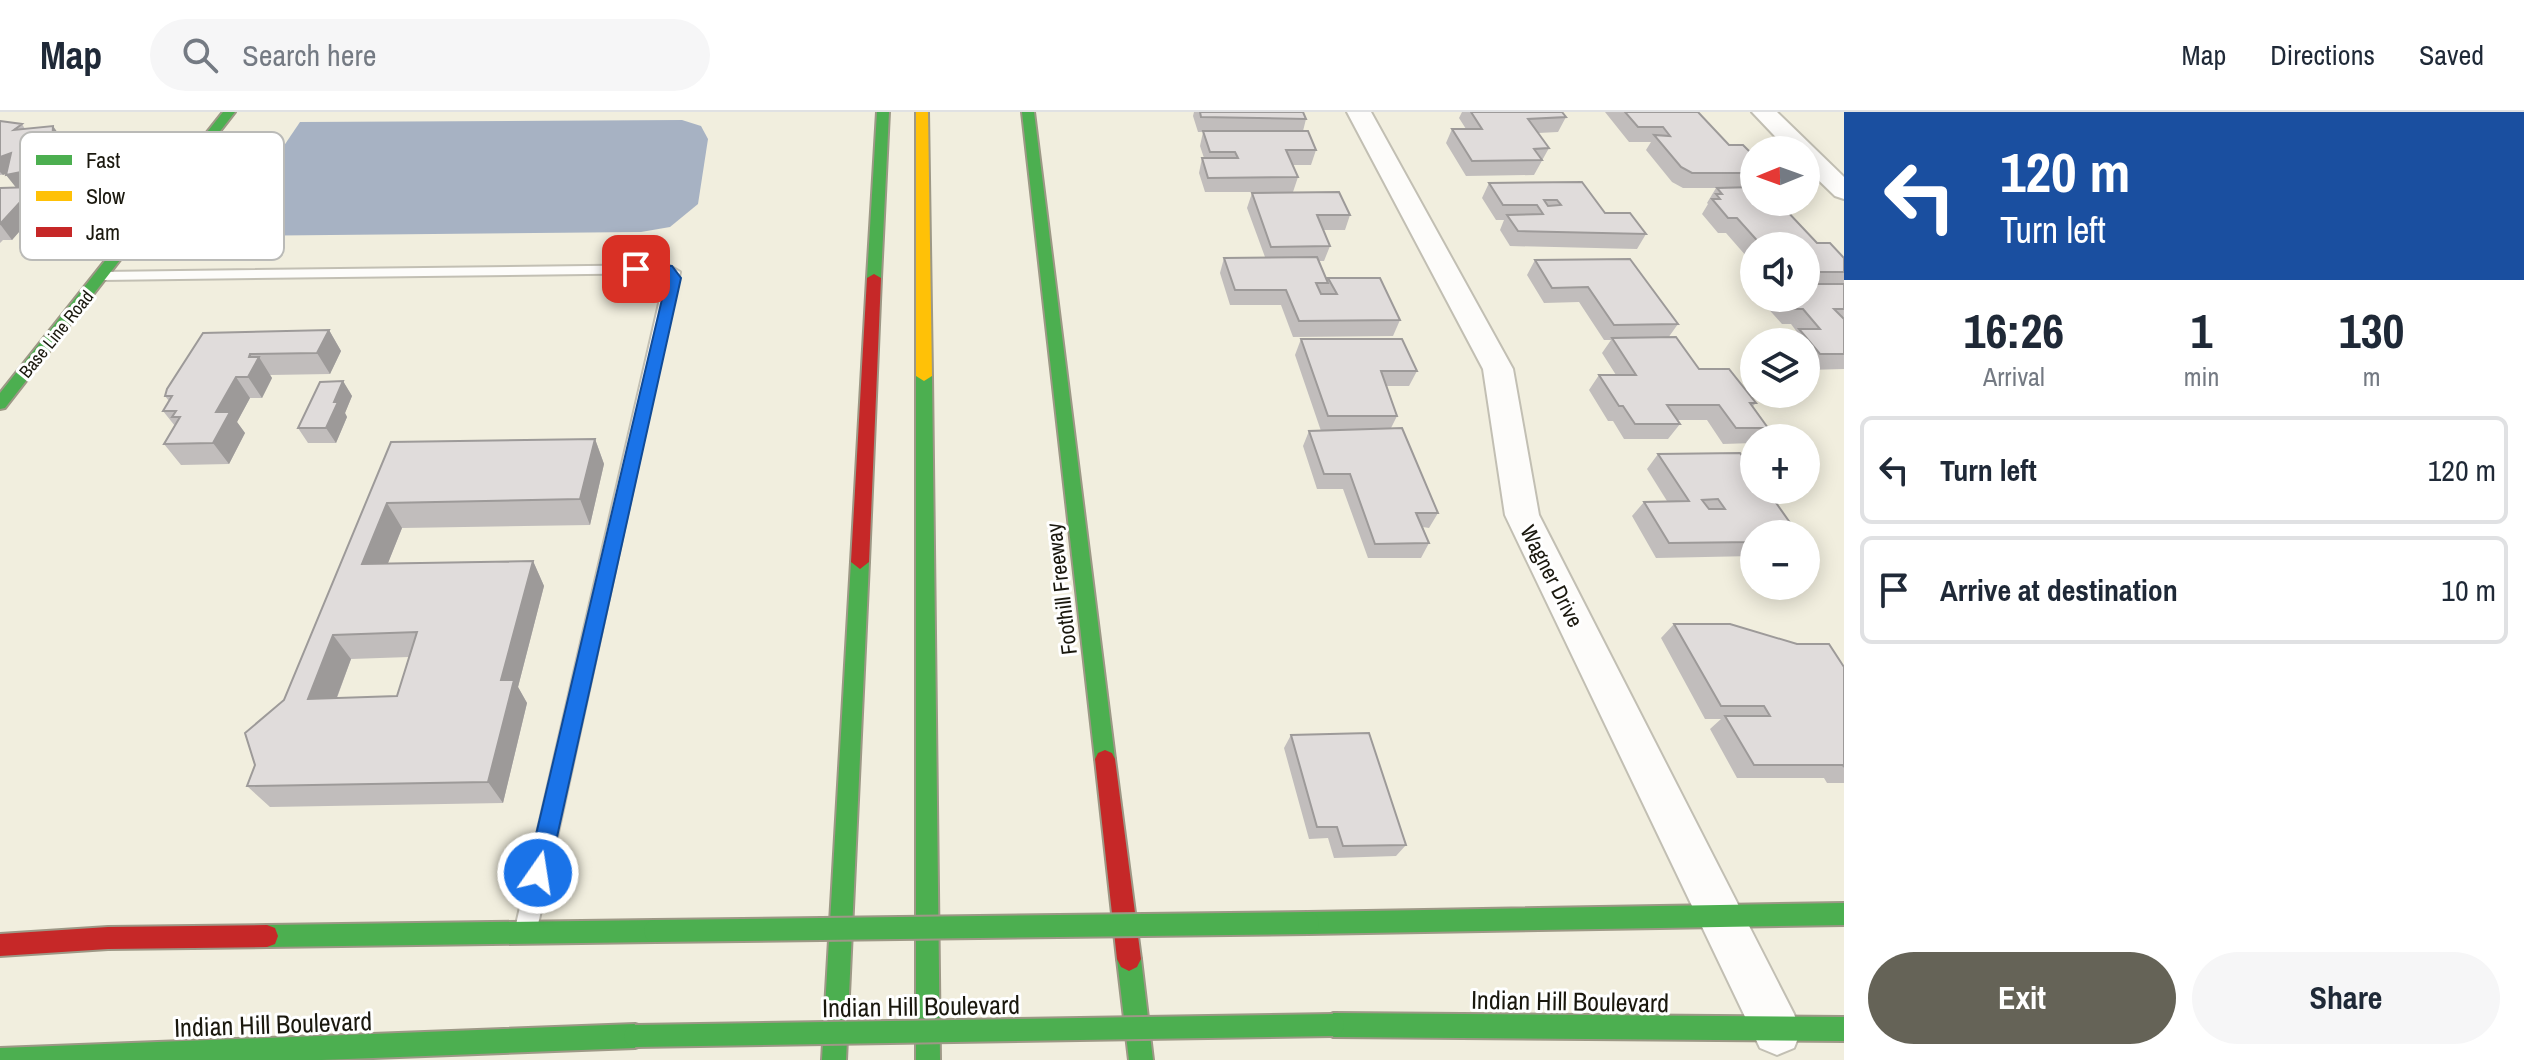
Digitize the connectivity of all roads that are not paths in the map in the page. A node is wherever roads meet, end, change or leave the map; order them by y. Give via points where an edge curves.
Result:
1 (229, 112) edge
2 (883, 112) edge
3 (922, 112) edge
4 (1028, 112) edge
5 (1359, 112) edge
6 (1764, 112) edge
7 (214, 132) edge
8 (1788, 136) edge
9 (1820, 168) edge
10 (1844, 191) edge
11 (114, 260) edge
12 (102, 276) junction
13 (0, 404) edge
14 (1844, 914) edge
15 (1723, 916) junction
16 (525, 933) junction
17 (0, 945) edge
18 (1844, 1029) edge
19 (1777, 1031) junction
20 (0, 1060) edge
21 (834, 1060) edge
22 (928, 1060) edge
23 (1141, 1060) edge

1 - 7 main road, Base Line Road
2 - 21 main road
3 - 22 main road
4 - 23 main road, Foothill Freeway
5 - 15 street, Wagner Drive via 1498,369 1522,515
6 - 8 street
9 - 10 street
11 - 12 main road, Base Line Road
12 - 13 main road, Base Line Road
12 - 16 lane via 668,269 674,278
14 - 15 main road
15 - 16 main road, bridge
15 - 19 street, Wagner Drive
16 - 17 main road via 108,938
18 - 19 main road, Indian Hill Boulevard
19 - 20 main road, Indian Hill Boulevard, bridge via 1333,1025 635,1036

